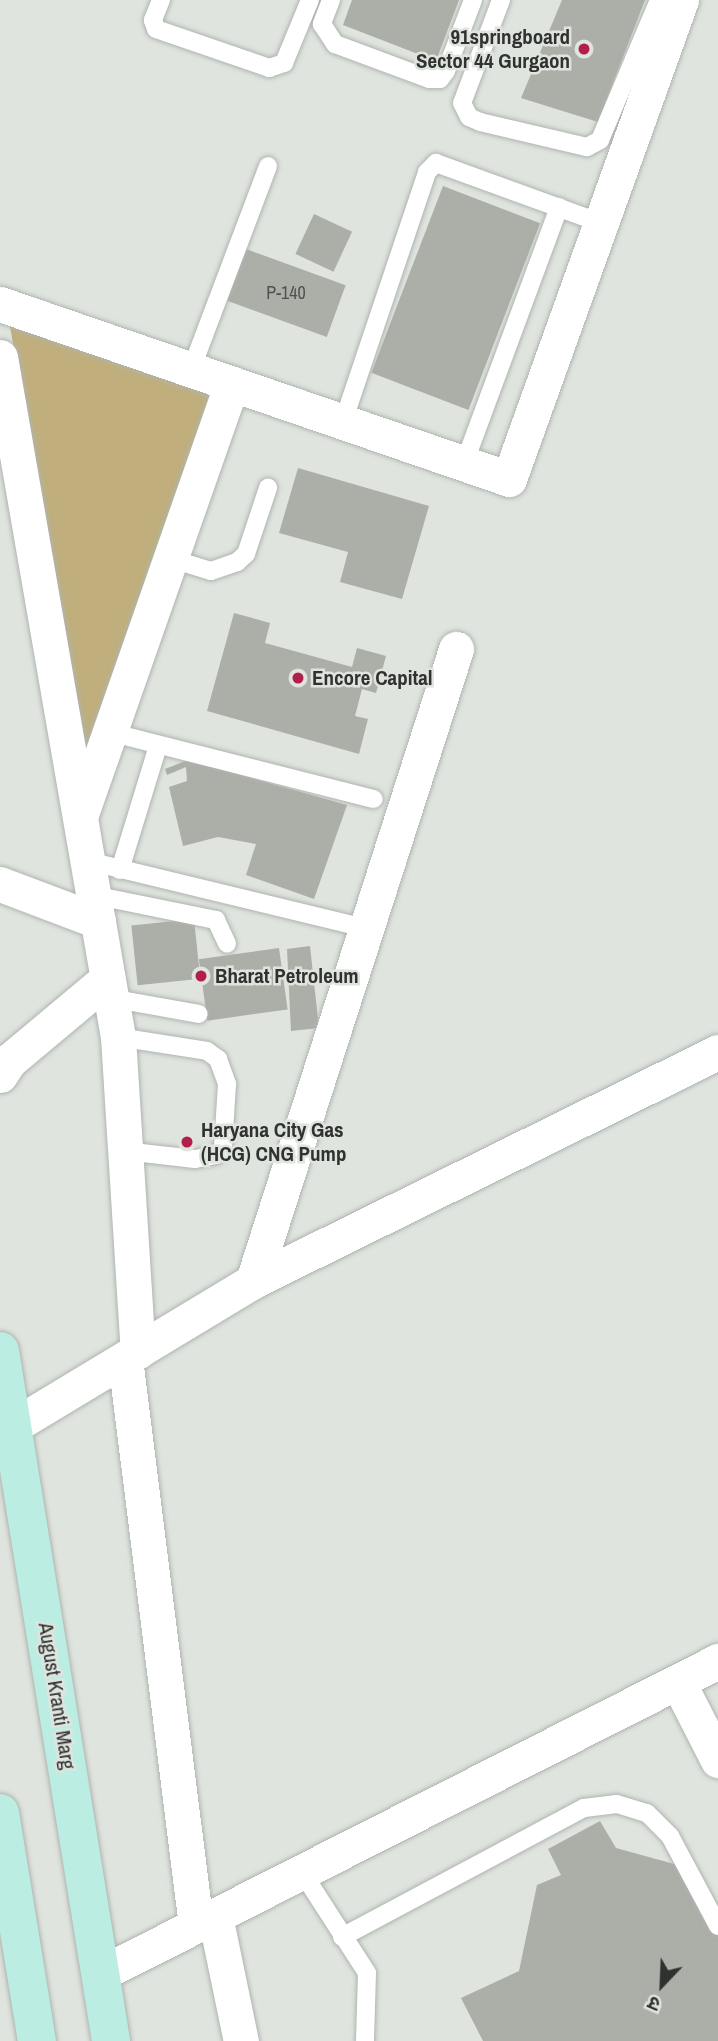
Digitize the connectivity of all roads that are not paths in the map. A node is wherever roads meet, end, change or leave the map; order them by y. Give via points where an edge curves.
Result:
1 (161, 0) edge
2 (310, 0) edge
3 (331, 0) edge
4 (473, 0) edge
5 (501, 0) edge
6 (659, 0) edge
7 (681, 0) edge
8 (645, 63) junction
9 (268, 166) dead end
10 (558, 207) junction
11 (601, 223) junction
12 (0, 304) edge
13 (0, 357) edge
14 (191, 370) junction
15 (232, 384) junction
16 (343, 422) junction
17 (464, 464) junction
18 (268, 488) dead end
19 (172, 559) junction
20 (456, 649) dead end
21 (108, 732) junction
22 (158, 746) junction
23 (374, 799) dead end
24 (80, 817) junction
25 (0, 884) edge
26 (100, 887) junction
27 (366, 928) junction
28 (227, 944) dead end
29 (108, 988) junction
30 (199, 1014) dead end
31 (118, 1037) junction
32 (718, 1052) edge
33 (0, 1075) edge
34 (125, 1151) junction
35 (253, 1281) junction
36 (0, 1351) edge
37 (131, 1355) junction
38 (13, 1426) junction
39 (718, 1661) edge
40 (678, 1682) junction
41 (718, 1760) edge
42 (0, 1814) edge
43 (302, 1872) junction
44 (206, 1921) junction
45 (718, 1926) edge
46 (342, 1937) junction
47 (102, 1973) junction
48 (37, 2041) edge
49 (111, 2041) edge
50 (241, 2041) edge
51 (365, 2041) edge

1 - 2 lane via 153,20 156,29 269,68 284,63
3 - 4 lane via 322,24 335,44 440,79
5 - 8 lane via 461,103 469,117 480,122 587,147 600,140
6 - 8 lane
7 - 8 street
8 - 11 street
9 - 14 lane
10 - 11 lane
10 - 16 lane via 436,163 428,172
10 - 17 lane
11 - 17 street via 509,479
12 - 14 street
13 - 24 street
14 - 15 street
15 - 16 street
15 - 19 street
16 - 17 street
18 - 19 lane via 246,554 237,562 211,571
19 - 21 street
20 - 27 street
21 - 22 lane
21 - 24 street
22 - 23 lane
22 - 26 lane
24 - 26 street
25 - 26 street
26 - 27 lane
26 - 28 lane via 216,920
26 - 29 street
27 - 35 street
29 - 30 lane
29 - 31 street
29 - 33 street via 9,1061
31 - 34 street
31 - 34 lane via 206,1051 218,1059 226,1084 223,1148 216,1155 195,1159
32 - 35 street
34 - 37 street
35 - 37 street
36 - 38 main road, August Kranti Marg
37 - 38 street
37 - 44 street
38 - 47 main road, August Kranti Marg
39 - 40 street
40 - 41 street
40 - 43 street
42 - 48 main road
43 - 44 street
43 - 46 lane
44 - 47 street
44 - 50 street
45 - 46 lane via 670,1836 647,1813 617,1804 584,1808
46 - 51 lane via 367,1973
47 - 49 main road, August Kranti Marg

